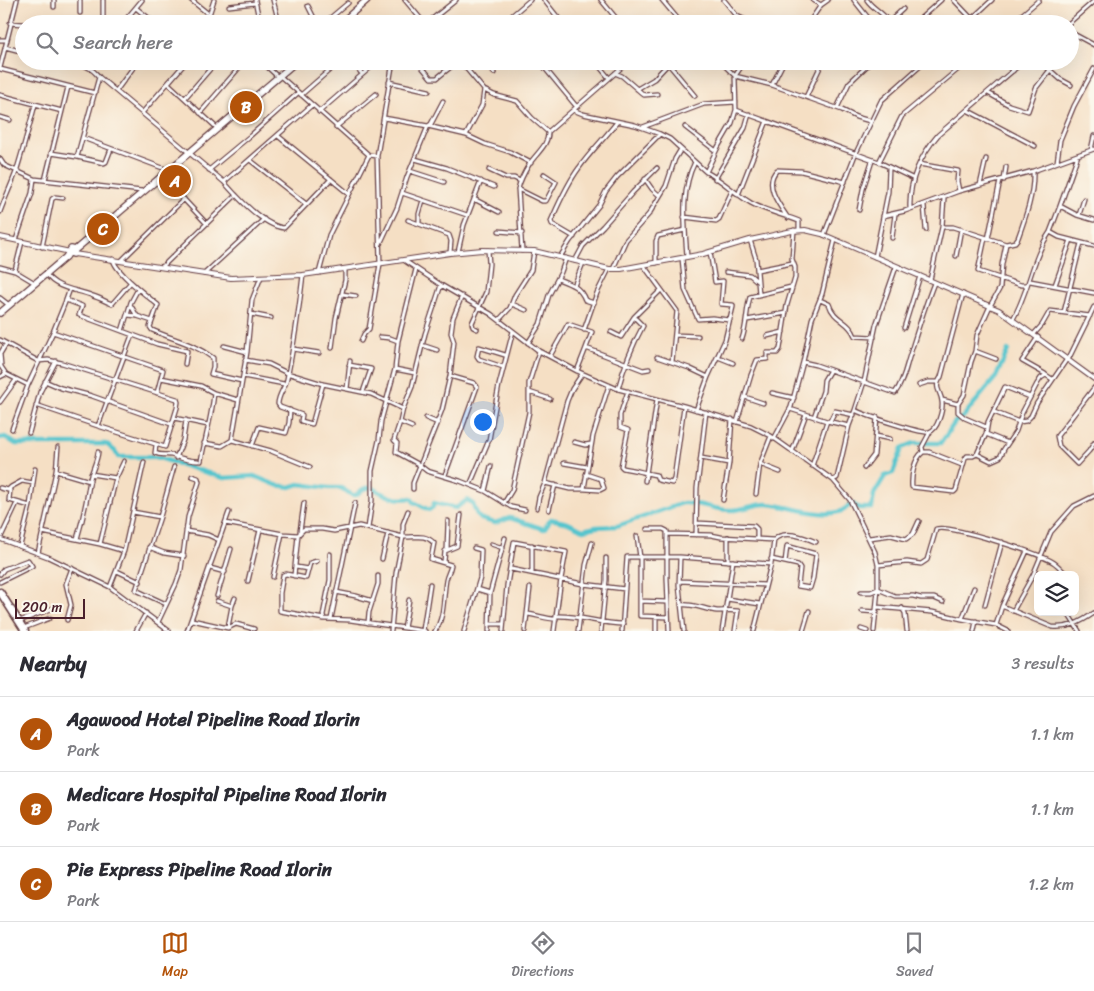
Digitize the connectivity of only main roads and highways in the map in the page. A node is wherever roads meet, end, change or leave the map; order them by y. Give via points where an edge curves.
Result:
1 (367, 0) edge
2 (350, 15) edge
3 (286, 70) edge
4 (0, 313) edge
5 (0, 592) edge
6 (0, 600) edge
7 (23, 630) edge

1 - 2 main road
3 - 4 main road
5 - 7 highway
6 - 7 highway

